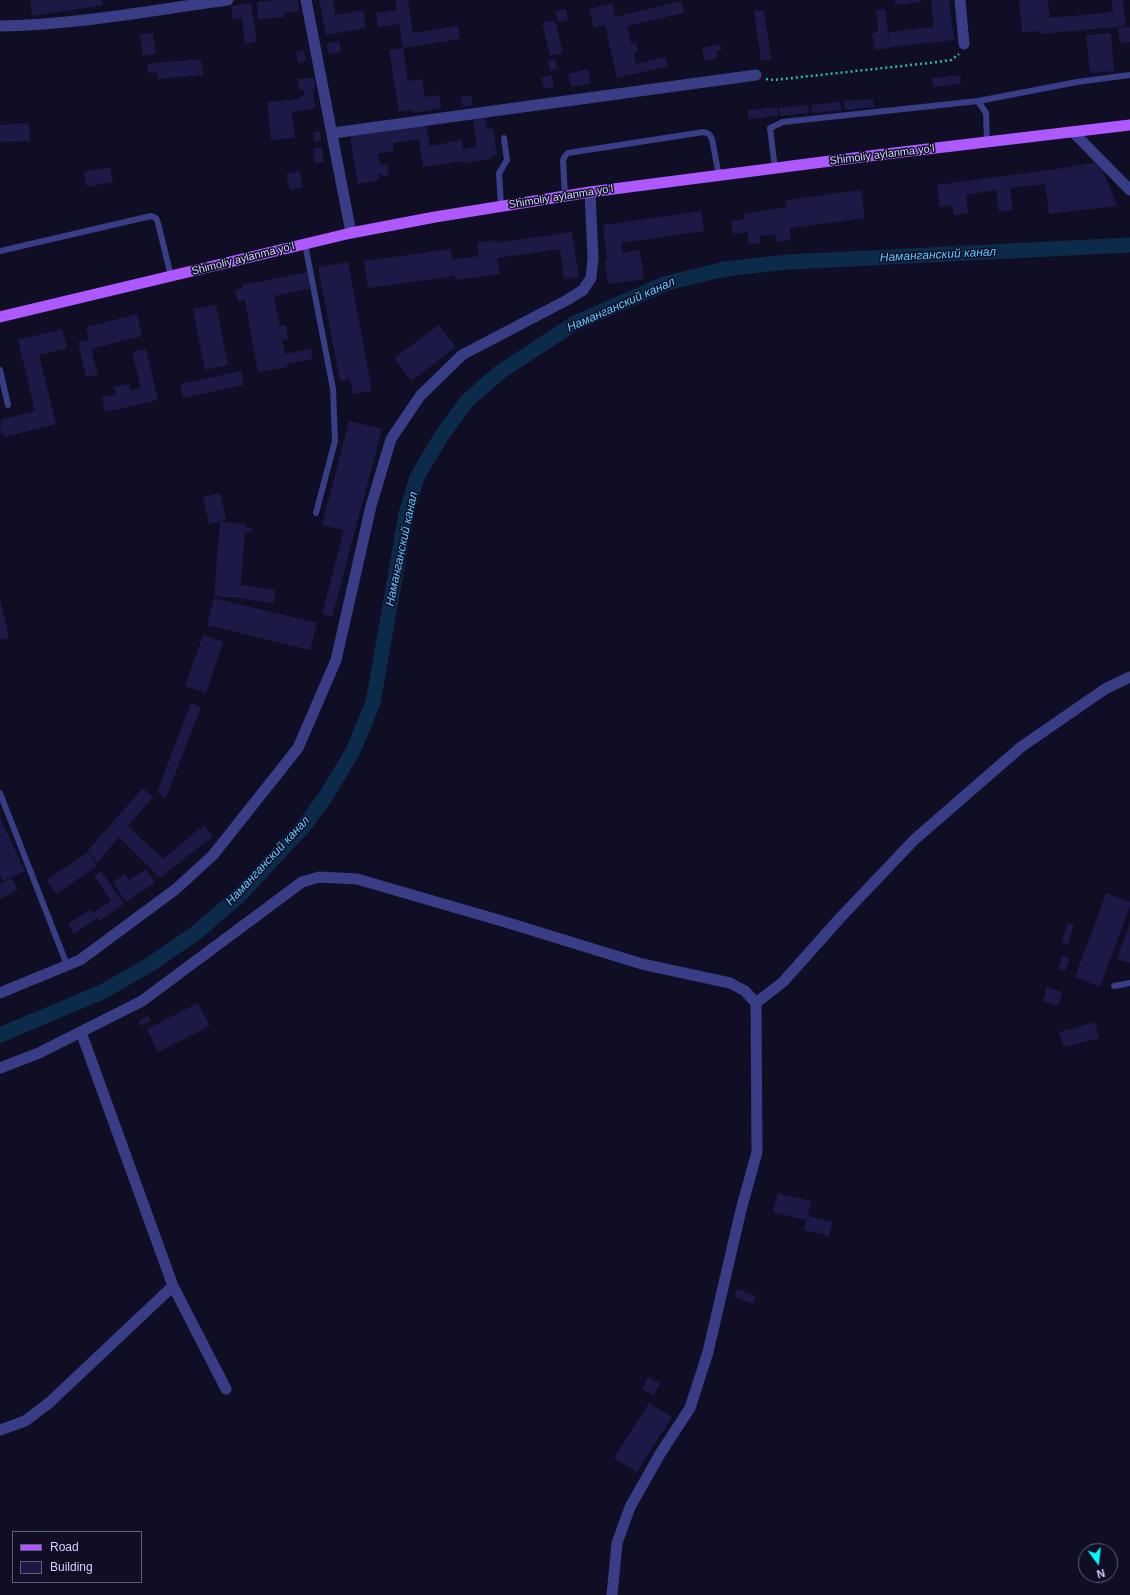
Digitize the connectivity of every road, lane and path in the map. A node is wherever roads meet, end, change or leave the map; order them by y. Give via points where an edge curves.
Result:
1 (228, 0) edge
2 (306, 0) edge
3 (960, 0) edge
4 (0, 26) edge
5 (964, 44) joint
6 (756, 75) joint
7 (1130, 75) edge
8 (978, 101) junction
9 (1130, 125) edge
10 (333, 132) junction
11 (1073, 132) junction
12 (504, 138) dead end
13 (987, 142) junction
14 (775, 169) junction
15 (719, 176) junction
16 (1130, 190) edge
17 (590, 192) junction
18 (565, 196) junction
19 (501, 206) junction
20 (351, 233) junction
21 (305, 244) junction
22 (0, 251) edge
23 (171, 276) junction
24 (0, 318) edge
25 (0, 370) edge
26 (8, 404) dead end
27 (316, 513) dead end
28 (1130, 677) edge
29 (0, 793) edge
30 (68, 965) junction
31 (1130, 983) edge
32 (1114, 986) dead end
33 (0, 993) edge
34 (756, 1003) junction
35 (80, 1032) junction
36 (0, 1068) edge
37 (173, 1286) junction
38 (226, 1389) dead end
39 (0, 1430) edge
40 (612, 1595) edge

1 - 4 street via 97,18
2 - 10 street
3 - 5 street
5 - 6 path via 959,55 951,60 774,80
6 - 10 street
7 - 8 lane via 1077,82
8 - 13 lane via 986,113
8 - 14 lane via 783,122 770,128
9 - 11 main road, Shimoliy aylanma yoʻl
10 - 20 street
11 - 13 main road, Shimoliy aylanma yoʻl
11 - 16 street
12 - 19 lane via 507,160 498,172
13 - 14 main road, Shimoliy aylanma yoʻl
14 - 15 main road, Shimoliy aylanma yoʻl
15 - 17 main road, Shimoliy aylanma yoʻl
15 - 18 lane via 712,139 704,132 568,153 563,160
17 - 18 main road, Shimoliy aylanma yoʻl
17 - 30 street via 593,258 591,278 583,290 462,355 420,396 391,439 371,506 336,660 298,748 213,855 176,889 80,960
18 - 19 main road, Shimoliy aylanma yoʻl
19 - 20 main road, Shimoliy aylanma yoʻl
20 - 21 main road, Shimoliy aylanma yoʻl
21 - 23 main road, Shimoliy aylanma yoʻl
21 - 27 lane via 333,389 335,441
22 - 23 lane via 151,216 156,218 158,223
23 - 24 main road, Shimoliy aylanma yoʻl
25 - 26 lane
28 - 34 street via 1105,689 1021,747 914,840 783,982
29 - 30 lane
30 - 33 street
31 - 32 lane
34 - 35 street via 745,990 730,983 642,964 357,879 319,877 302,882 142,1001
34 - 40 street via 758,1152 741,1210 708,1352 690,1408 630,1507 618,1543
35 - 36 street via 39,1053
35 - 37 street
37 - 38 street
37 - 39 street via 49,1403 25,1421

